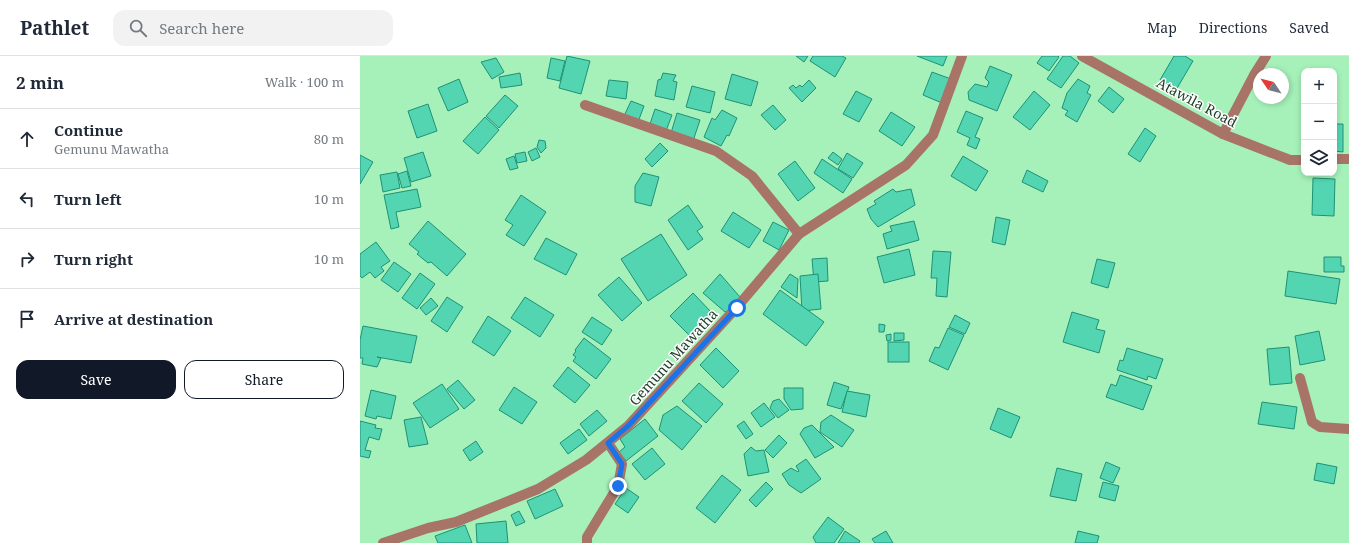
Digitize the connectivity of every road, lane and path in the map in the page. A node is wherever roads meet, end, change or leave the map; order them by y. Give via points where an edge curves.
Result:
1 (962, 56) edge
2 (1082, 56) edge
3 (1266, 56) edge
4 (585, 105) dead end
5 (1224, 134) junction
6 (1349, 159) edge
7 (1301, 160) edge
8 (1337, 160) edge
9 (799, 234) junction
10 (1300, 378) dead end
11 (1349, 429) edge
12 (608, 443) junction
13 (383, 543) edge
14 (587, 543) edge

1 - 9 street, Gemunu Mawatha via 933,136 912,159
2 - 5 street, Atawila Road
3 - 5 street
4 - 9 street via 716,151 752,176
5 - 7 street, Atawila Road via 1290,160
6 - 8 street
9 - 12 street, Gemunu Mawatha via 737,308 628,426
10 - 11 street via 1312,422 1320,427
12 - 13 street, Gemunu Mawatha via 586,460 538,489 456,522
12 - 14 street via 622,464 618,486 587,537

